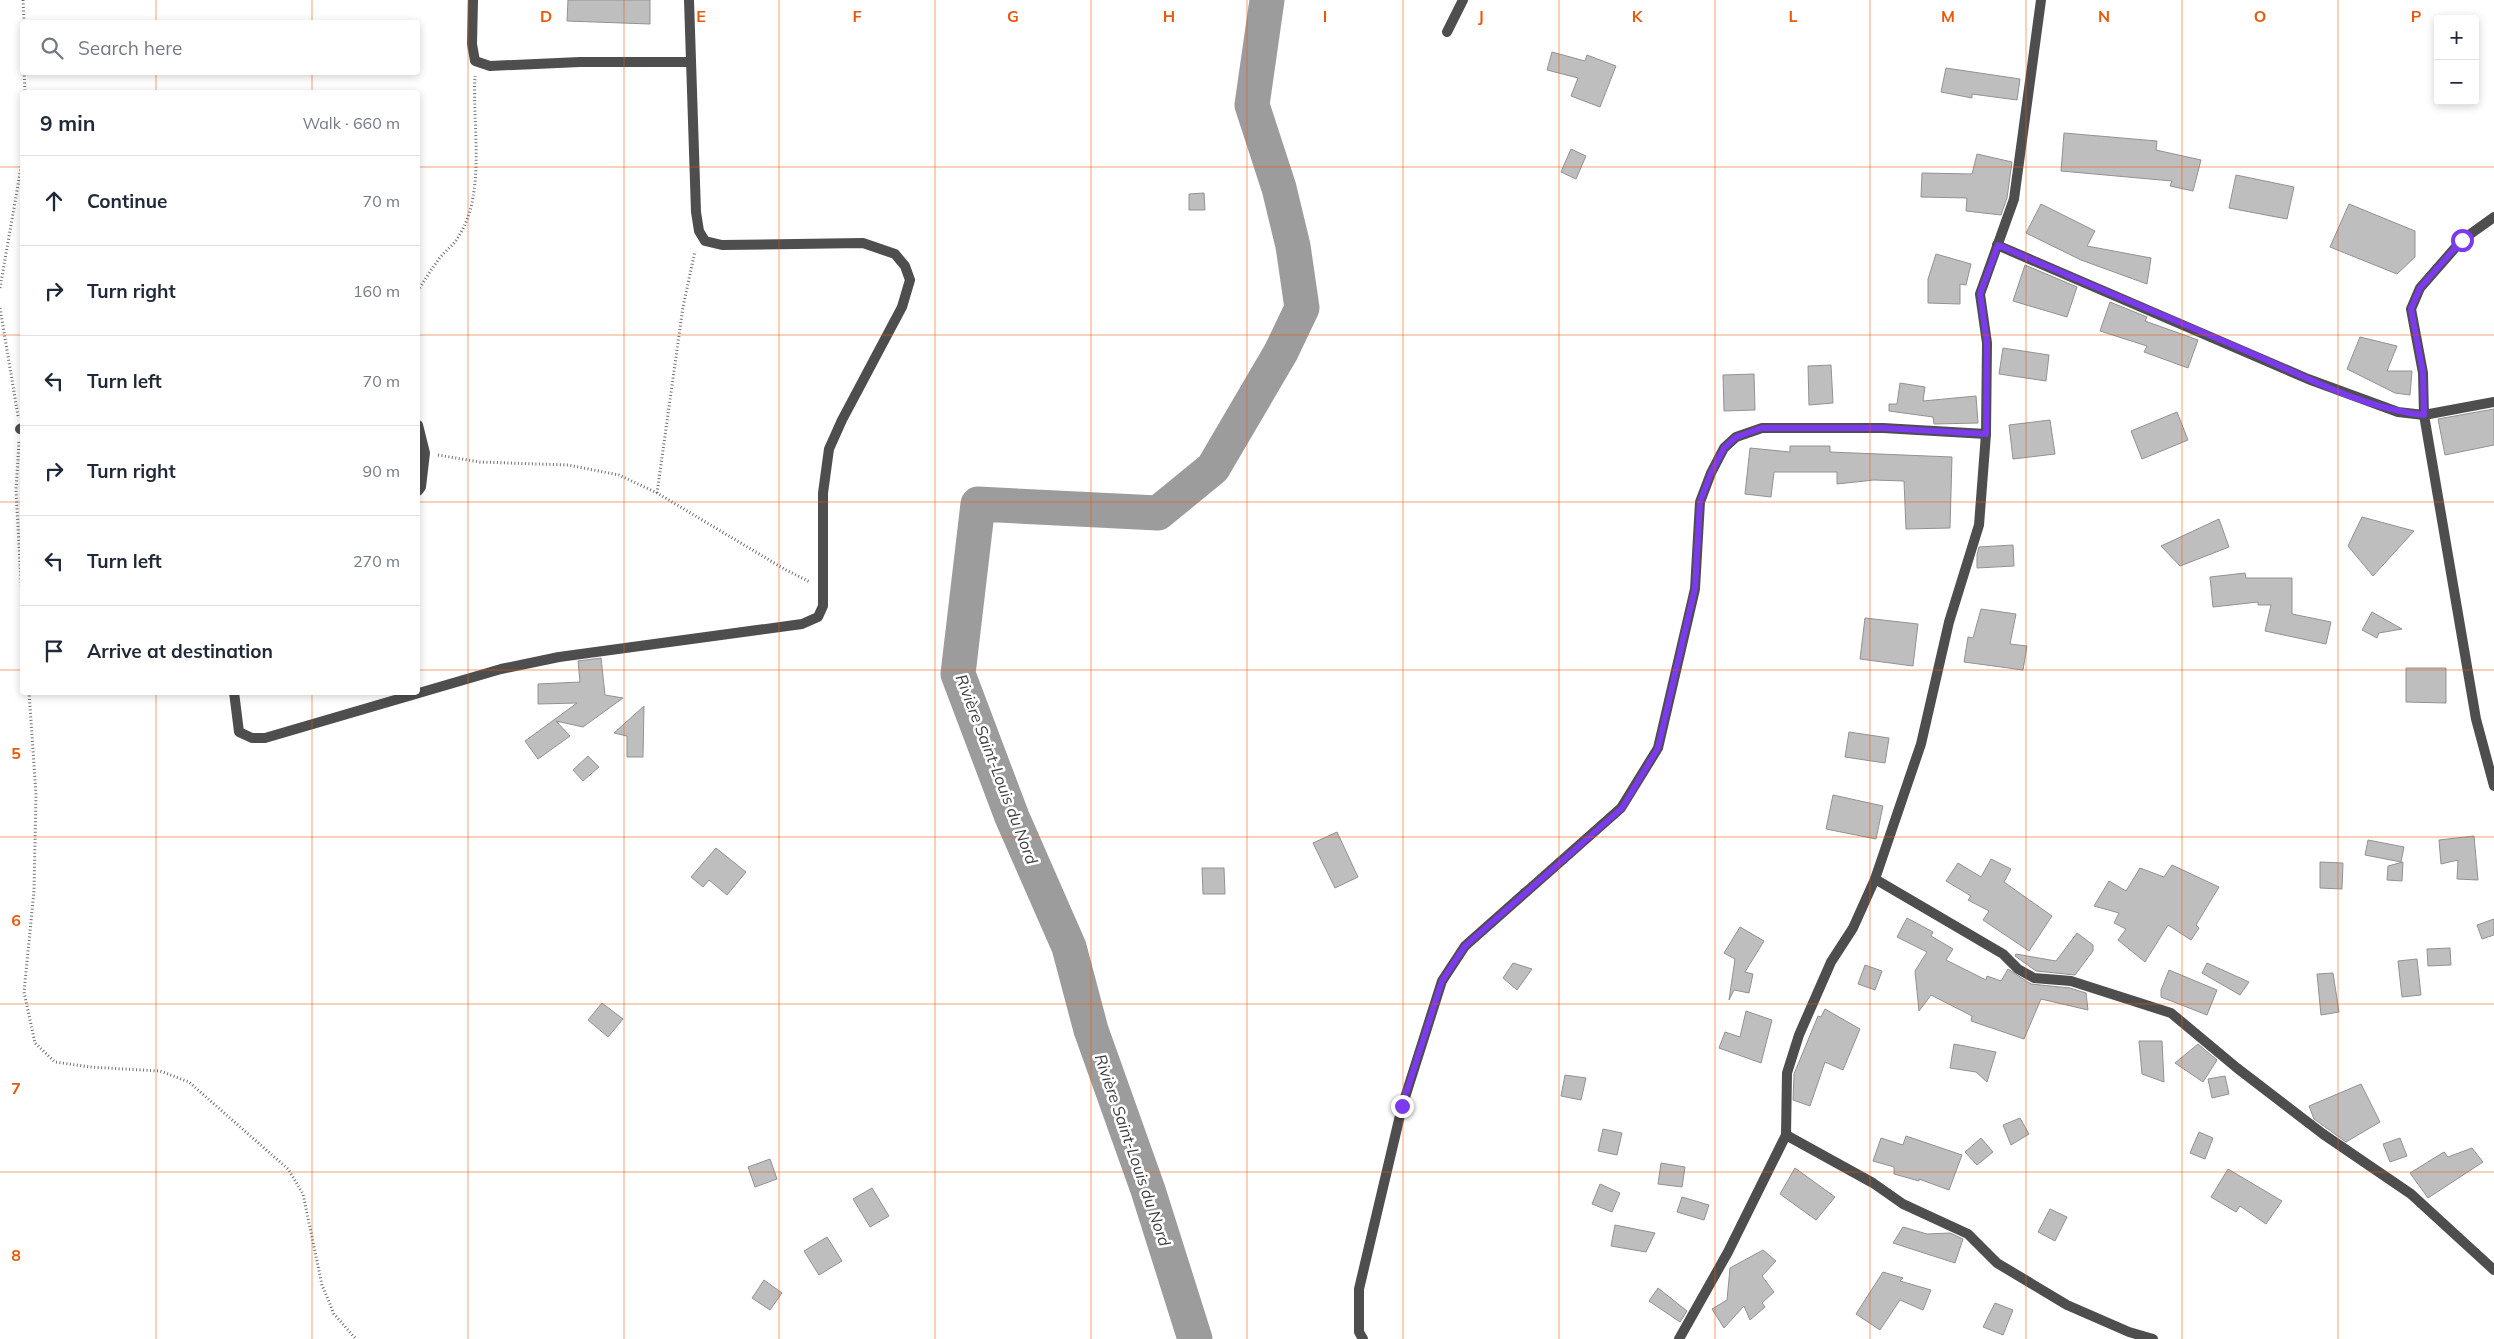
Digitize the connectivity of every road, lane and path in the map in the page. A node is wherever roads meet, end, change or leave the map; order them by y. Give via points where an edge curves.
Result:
1 (24, 0) edge
2 (473, 0) edge
3 (689, 0) edge
4 (1463, 0) edge
5 (2041, 0) edge
6 (24, 20) edge
7 (1447, 32) dead end
8 (475, 61) junction
9 (690, 62) junction
10 (24, 75) edge
11 (25, 90) edge
12 (20, 173) edge
13 (2494, 217) edge
14 (699, 231) junction
15 (1998, 245) junction
16 (420, 287) edge
17 (0, 288) edge
18 (0, 308) edge
19 (2494, 402) edge
20 (2424, 415) junction
21 (20, 422) edge
22 (420, 433) edge
23 (1986, 434) junction
24 (20, 440) edge
25 (425, 453) junction
26 (420, 488) edge
27 (657, 493) junction
28 (20, 563) edge
29 (824, 590) junction
30 (420, 693) edge
31 (28, 695) edge
32 (234, 695) edge
33 (412, 695) edge
34 (2494, 786) edge
35 (1874, 879) junction
36 (1786, 1135) junction
37 (2494, 1270) edge
38 (356, 1339) edge
39 (1363, 1339) edge
40 (1679, 1339) edge
41 (2153, 1339) edge

1 - 6 path
2 - 8 street
3 - 9 street
4 - 7 street
5 - 15 street via 2014,199
8 - 9 street via 490,66
8 - 16 path via 476,166 471,208 458,238
9 - 14 street
10 - 11 path
12 - 17 path
13 - 20 street via 2462,240 2420,288 2411,309 2423,373
14 - 27 path via 683,308
14 - 29 street via 705,241 722,245 863,243 895,254 905,266 910,280 902,307 829,449 823,493
15 - 20 street via 2368,403 2398,412
15 - 23 street via 1980,294 1987,343
18 - 21 path
19 - 20 street
20 - 34 street via 2476,719
22 - 25 street
23 - 35 street via 1978,525 1949,622 1921,744
23 - 39 street via 1883,428 1762,428 1736,437 1724,448 1700,502 1695,588 1658,748 1622,808 1465,946 1442,981 1402,1106 1359,1289 1359,1332
24 - 28 path via 16,490
25 - 26 street
25 - 27 path via 480,462 568,465 619,474
27 - 29 path
29 - 30 street via 818,617 802,624 559,657 501,669
31 - 38 path via 36,794 34,891 24,992 35,1043 55,1062 160,1071 189,1082 288,1169 303,1194 322,1284 334,1314
32 - 33 street via 239,732 252,738 265,738
35 - 36 street via 1853,928 1831,962 1799,1035 1787,1073
35 - 37 street via 2003,954 2018,969 2034,978 2071,981 2171,1013 2323,1134 2411,1194
36 - 40 street via 1728,1252
36 - 41 street via 1874,1183 1904,1204 1968,1234 1997,1263 2067,1305

